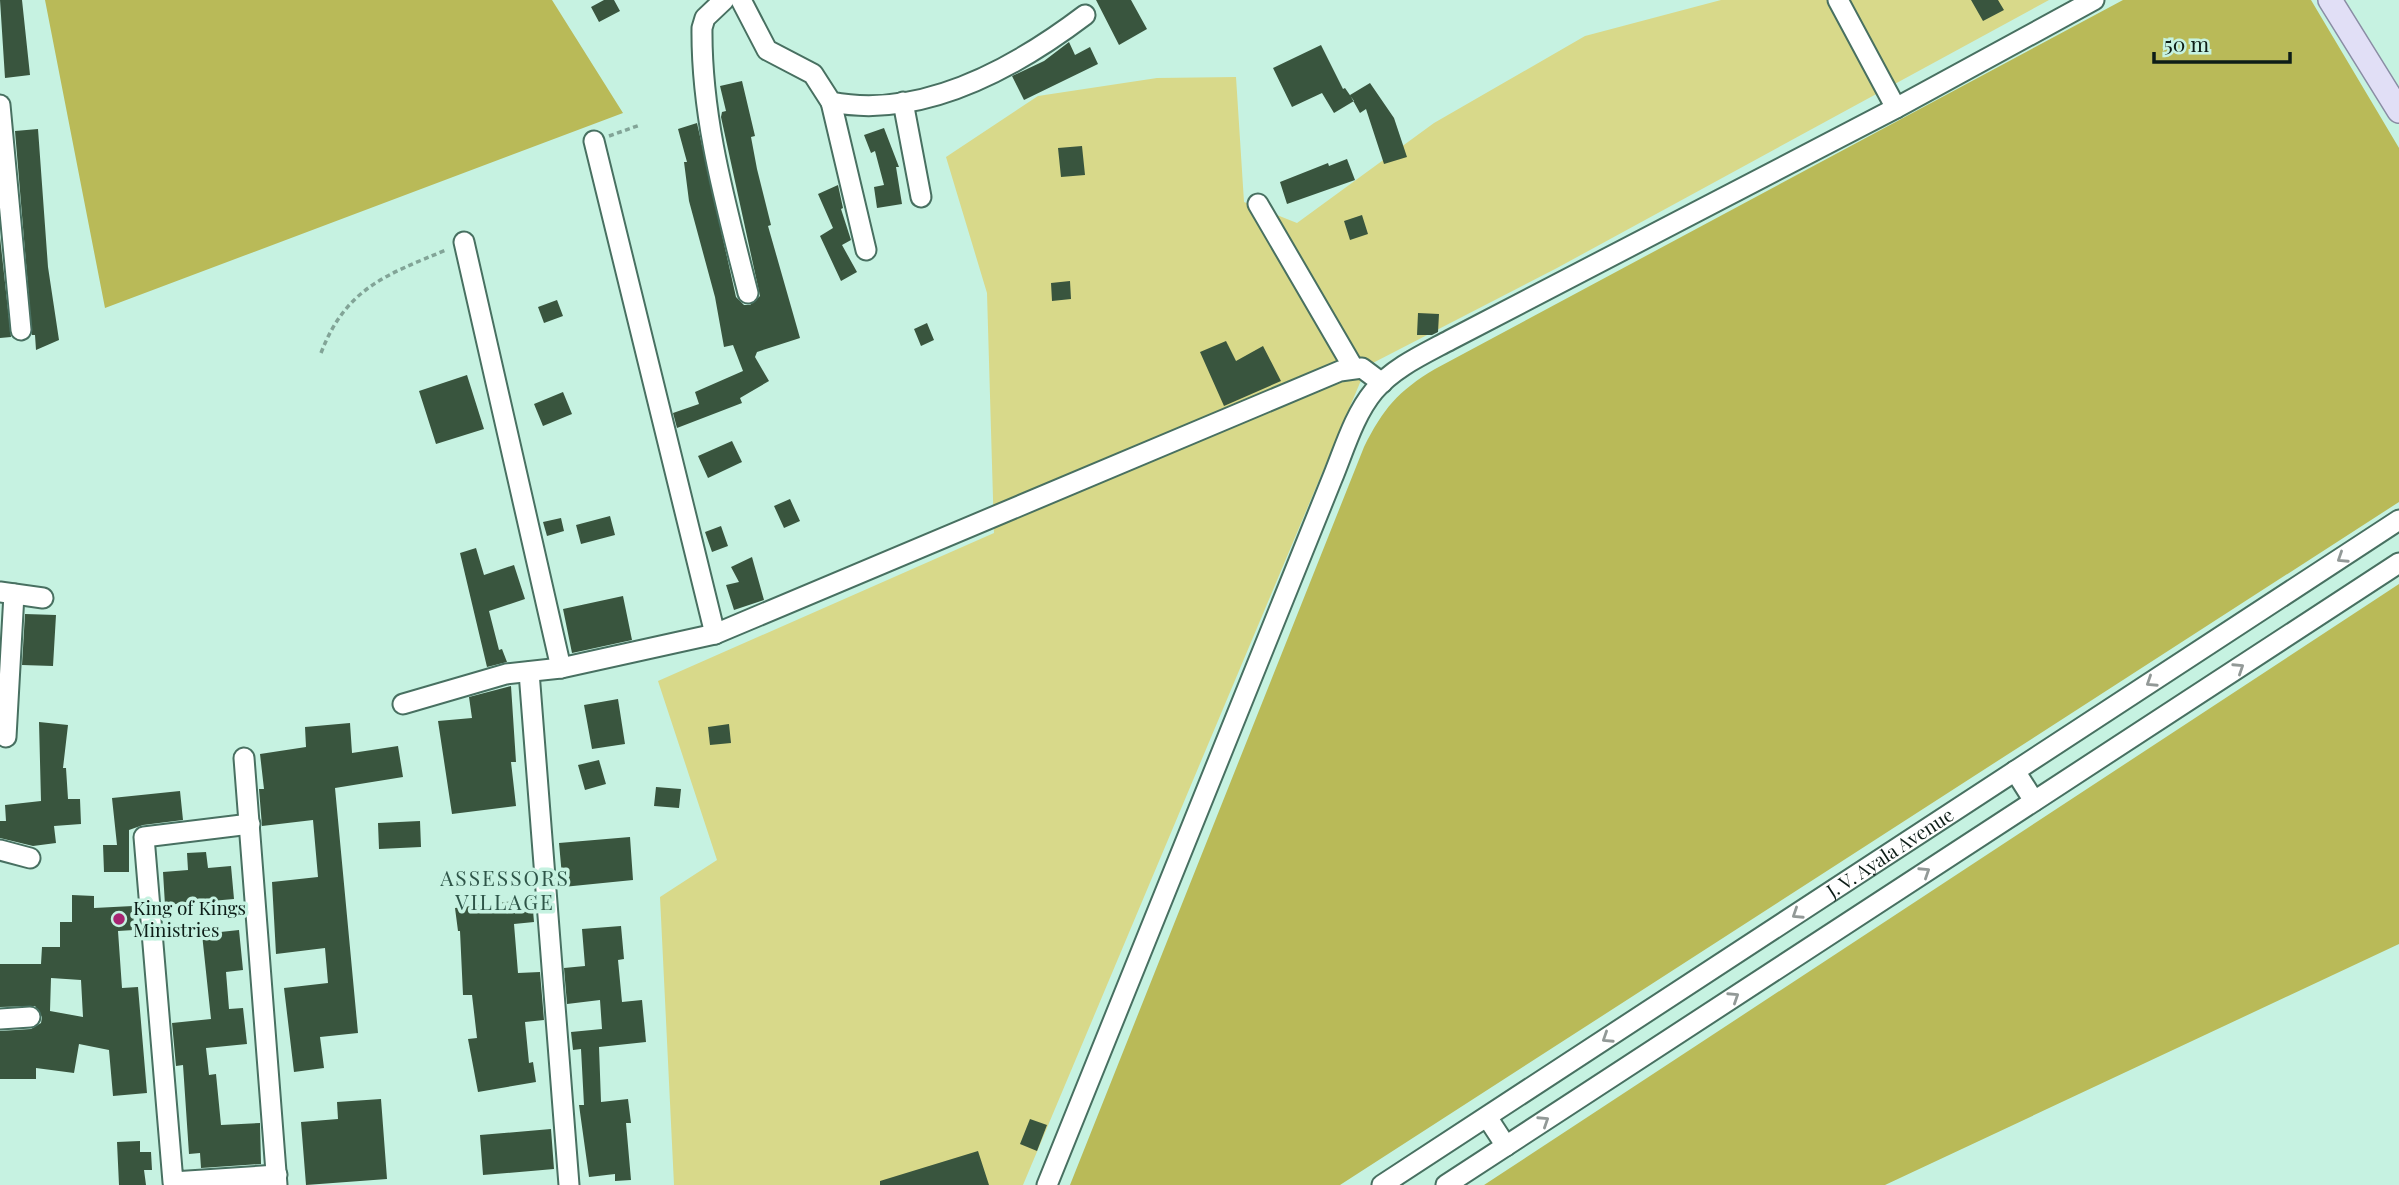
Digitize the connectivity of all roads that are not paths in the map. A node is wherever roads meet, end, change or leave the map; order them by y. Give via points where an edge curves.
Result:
1 (723, 0) edge
2 (741, 0) edge
3 (1838, 0) edge
4 (2094, 0) edge
5 (2330, 0) edge
6 (1086, 15) dead end
7 (831, 102) junction
8 (903, 102) junction
9 (0, 105) edge
10 (1896, 108) junction
11 (2399, 111) edge
12 (594, 141) road end
13 (921, 197) dead end
14 (1258, 204) dead end
15 (464, 242) road end
16 (866, 250) dead end
17 (748, 293) dead end
18 (21, 330) dead end
19 (1353, 367) junction
20 (1382, 383) junction
21 (2399, 520) edge
22 (2399, 563) edge
23 (7, 593) edge
24 (43, 598) dead end
25 (715, 634) junction
26 (561, 668) junction
27 (529, 672) junction
28 (403, 704) dead end
29 (6, 737) dead end
30 (244, 758) dead end
31 (2015, 771) junction
32 (2034, 801) junction
33 (250, 824) junction
34 (0, 850) edge
35 (30, 858) dead end
36 (30, 1017) dead end
37 (0, 1019) edge
38 (1487, 1116) junction
39 (1506, 1146) junction
40 (277, 1180) edge
41 (569, 1185) edge
42 (1047, 1185) edge
43 (1382, 1185) edge
44 (1446, 1185) edge

1 - 17 street via 705,18 702,28 703,91
2 - 7 street via 767,50 813,74
3 - 10 street
4 - 10 street
5 - 11 main road
6 - 8 street via 1005,69
7 - 8 street via 851,106
7 - 16 street
8 - 13 street
9 - 18 street
10 - 20 street via 1450,340
12 - 25 street
14 - 19 street
15 - 26 street
19 - 20 street via 1371,372
19 - 25 street
20 - 42 street via 1355,423
21 -> 31 street, J. V. Ayala Avenue
32 -> 22 street, J. V. Ayala Avenue
23 - 24 street
23 - 29 street
25 - 26 street
26 - 27 street
27 - 28 street via 506,674
27 - 41 street
30 - 33 street
31 - 32 street
31 -> 38 street, J. V. Ayala Avenue
39 -> 32 street, J. V. Ayala Avenue
33 - 40 street
33 - 40 street via 144,837 173,1182
34 - 35 street
36 - 37 street
38 - 39 street
38 - 43 street, J. V. Ayala Avenue
39 - 44 street, J. V. Ayala Avenue

